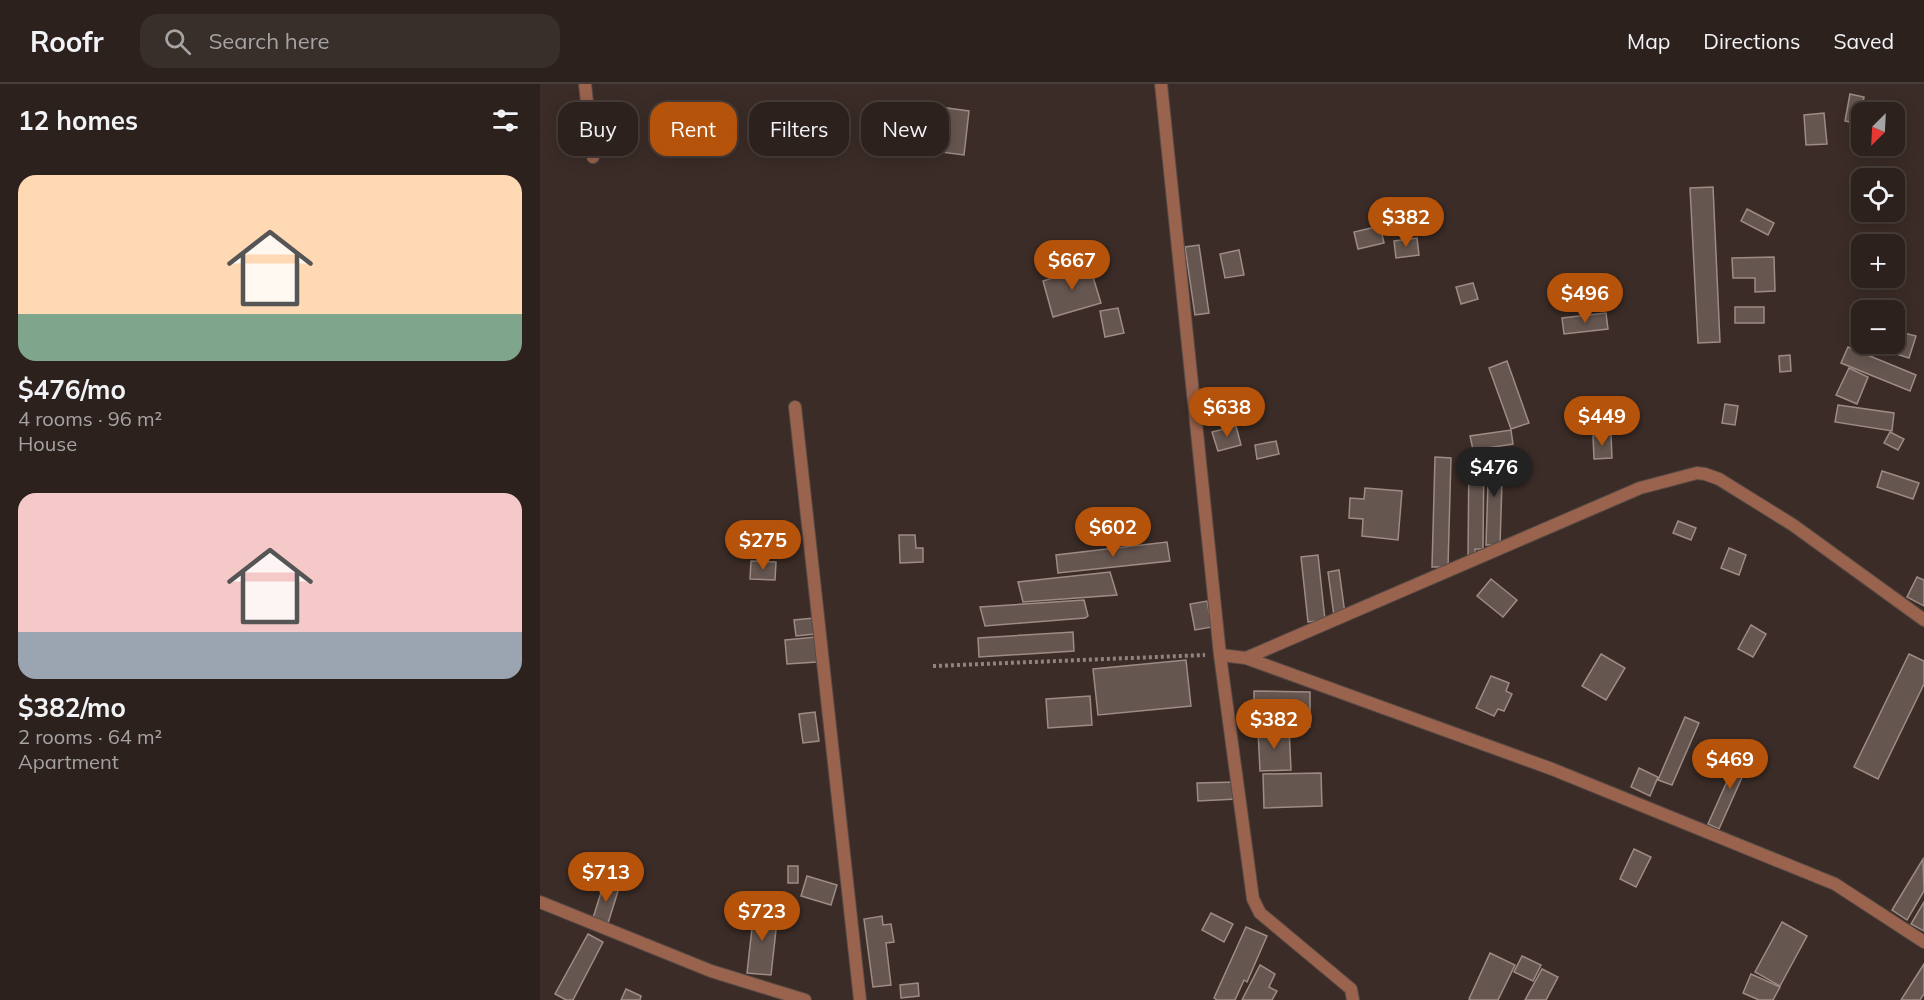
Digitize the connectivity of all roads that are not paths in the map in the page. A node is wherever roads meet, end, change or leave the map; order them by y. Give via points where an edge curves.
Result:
1 (585, 84) edge
2 (1161, 84) edge
3 (593, 157) dead end
4 (795, 407) dead end
5 (1924, 620) edge
6 (1220, 655) junction
7 (1246, 658) junction
8 (540, 903) edge
9 (1924, 942) edge
10 (806, 1000) edge
11 (860, 1000) edge
12 (1353, 1000) edge

1 - 3 street
2 - 6 street
4 - 11 street
5 - 7 street via 1793,525 1732,486 1697,473 1640,488
6 - 7 street
6 - 12 street via 1253,899 1260,913 1351,989
7 - 9 street via 1552,769 1835,884
8 - 10 street via 711,971

